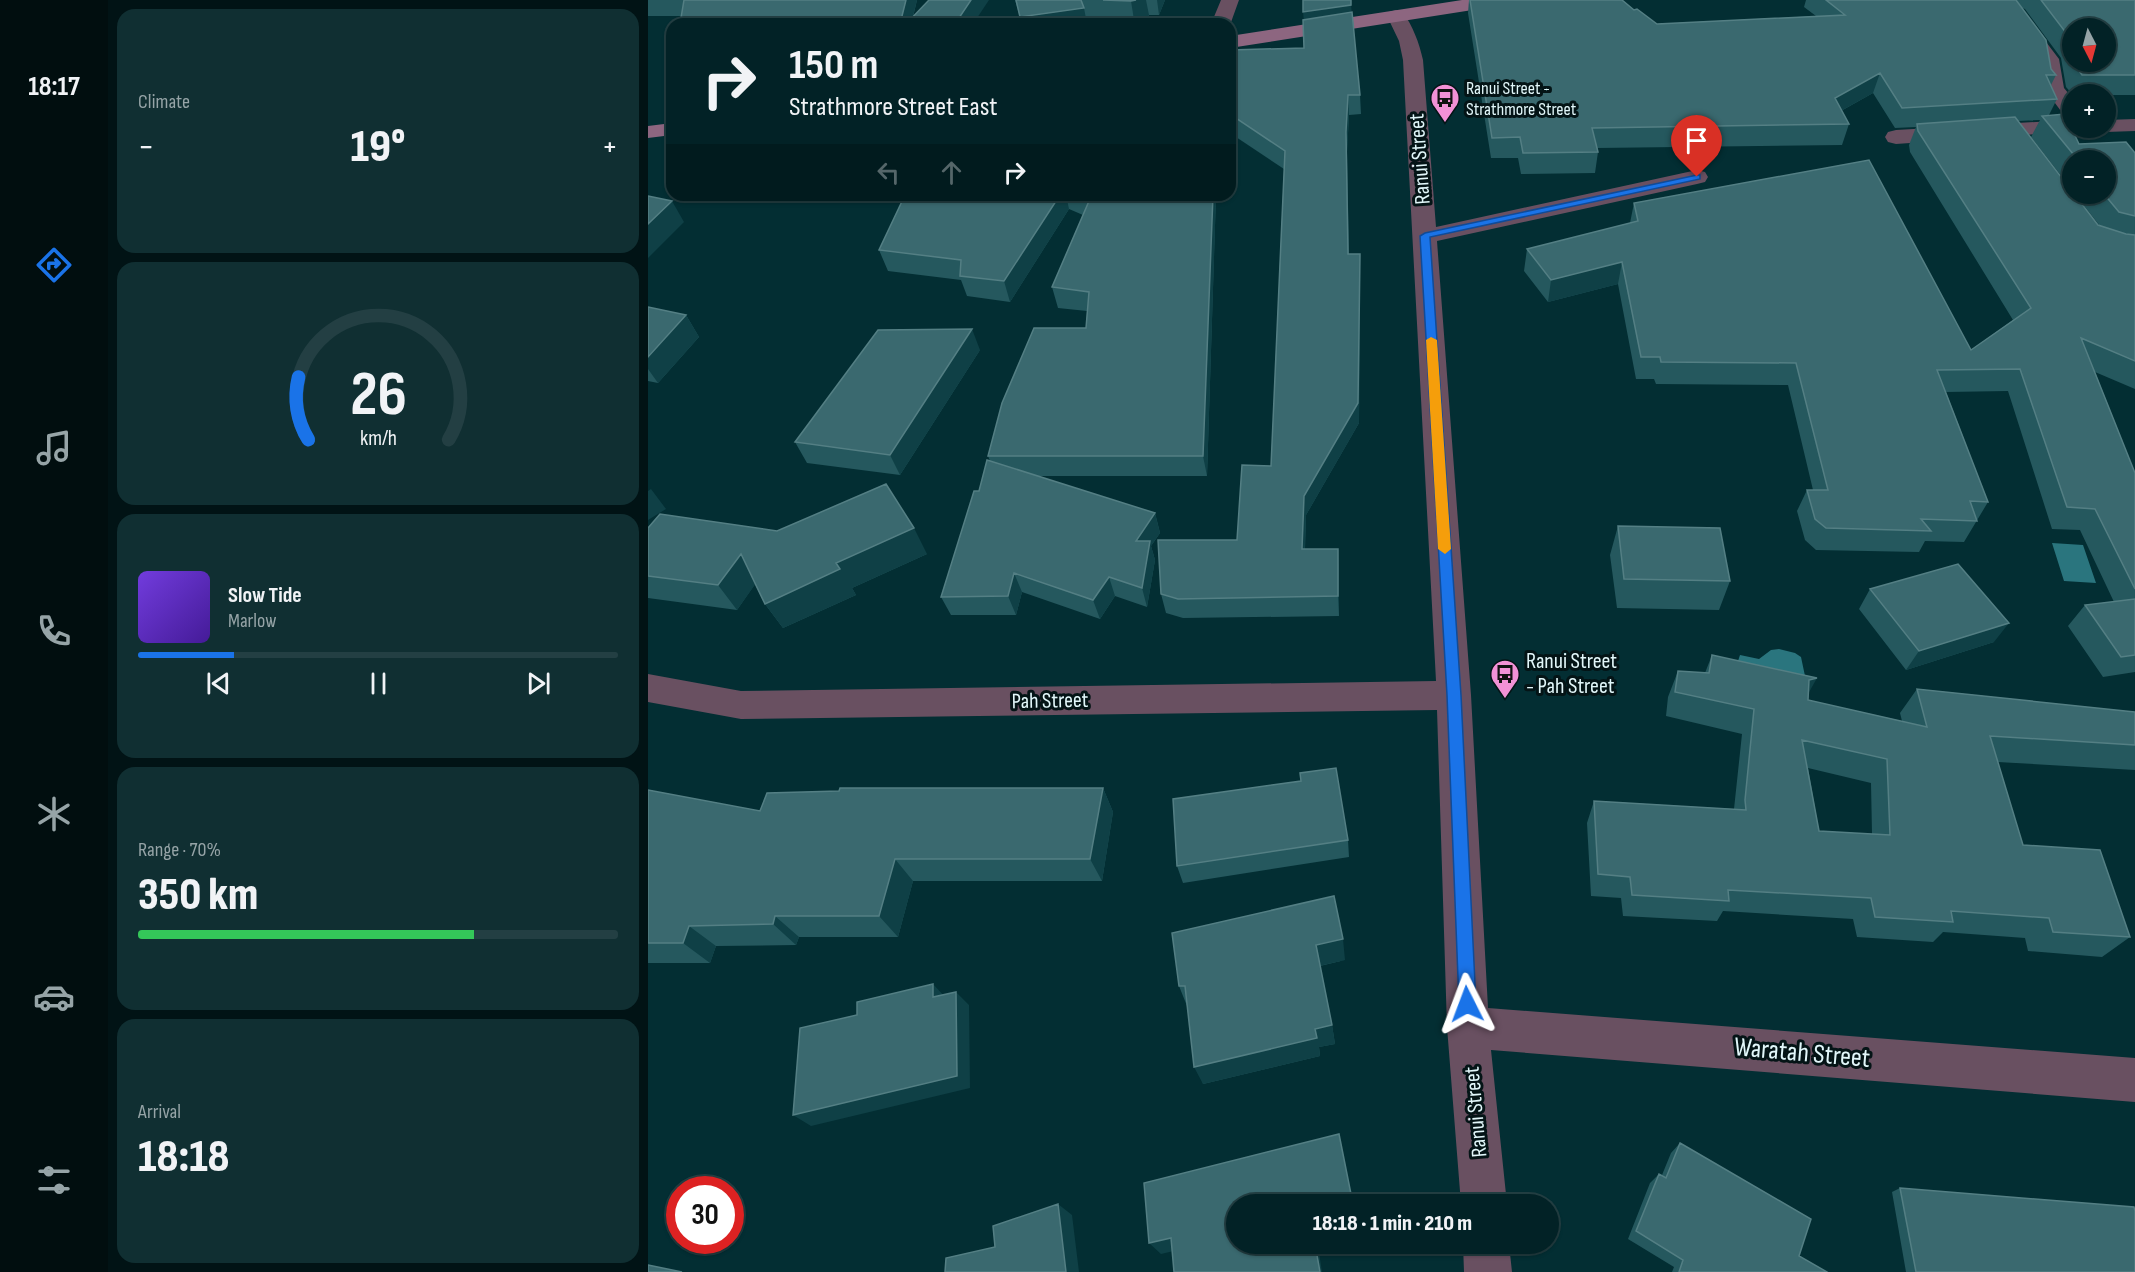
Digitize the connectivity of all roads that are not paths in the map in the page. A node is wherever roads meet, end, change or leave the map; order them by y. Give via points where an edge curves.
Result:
1 (1230, 0) edge
2 (1498, 0) edge
3 (1396, 16) junction
4 (1223, 18) edge
5 (2022, 23) edge
6 (1236, 41) edge
7 (2062, 99) edge
8 (2135, 125) edge
9 (2116, 126) edge
10 (2062, 127) edge
11 (2012, 129) junction
12 (666, 130) edge
13 (648, 132) edge
14 (1896, 137) dead end
15 (2026, 147) edge
16 (1697, 177) dead end
17 (1425, 236) junction
18 (648, 688) edge
19 (1454, 695) junction
20 (1468, 1027) junction
21 (2135, 1080) edge
22 (1483, 1194) edge
23 (1487, 1254) edge
24 (1488, 1272) edge

1 - 4 street
2 - 3 street
3 - 6 street
3 - 17 street, Ranui Street via 1410,41 1413,60
5 - 7 street via 2049,59 2054,88
8 - 9 street
10 - 11 street
11 - 14 street
11 - 15 street
12 - 13 street
16 - 17 street
17 - 19 street, Ranui Street
18 - 19 street, Pah Street via 741,705
19 - 20 street, Ranui Street
20 - 21 street, Waratah Street
20 - 22 street, Ranui Street
23 - 24 street

